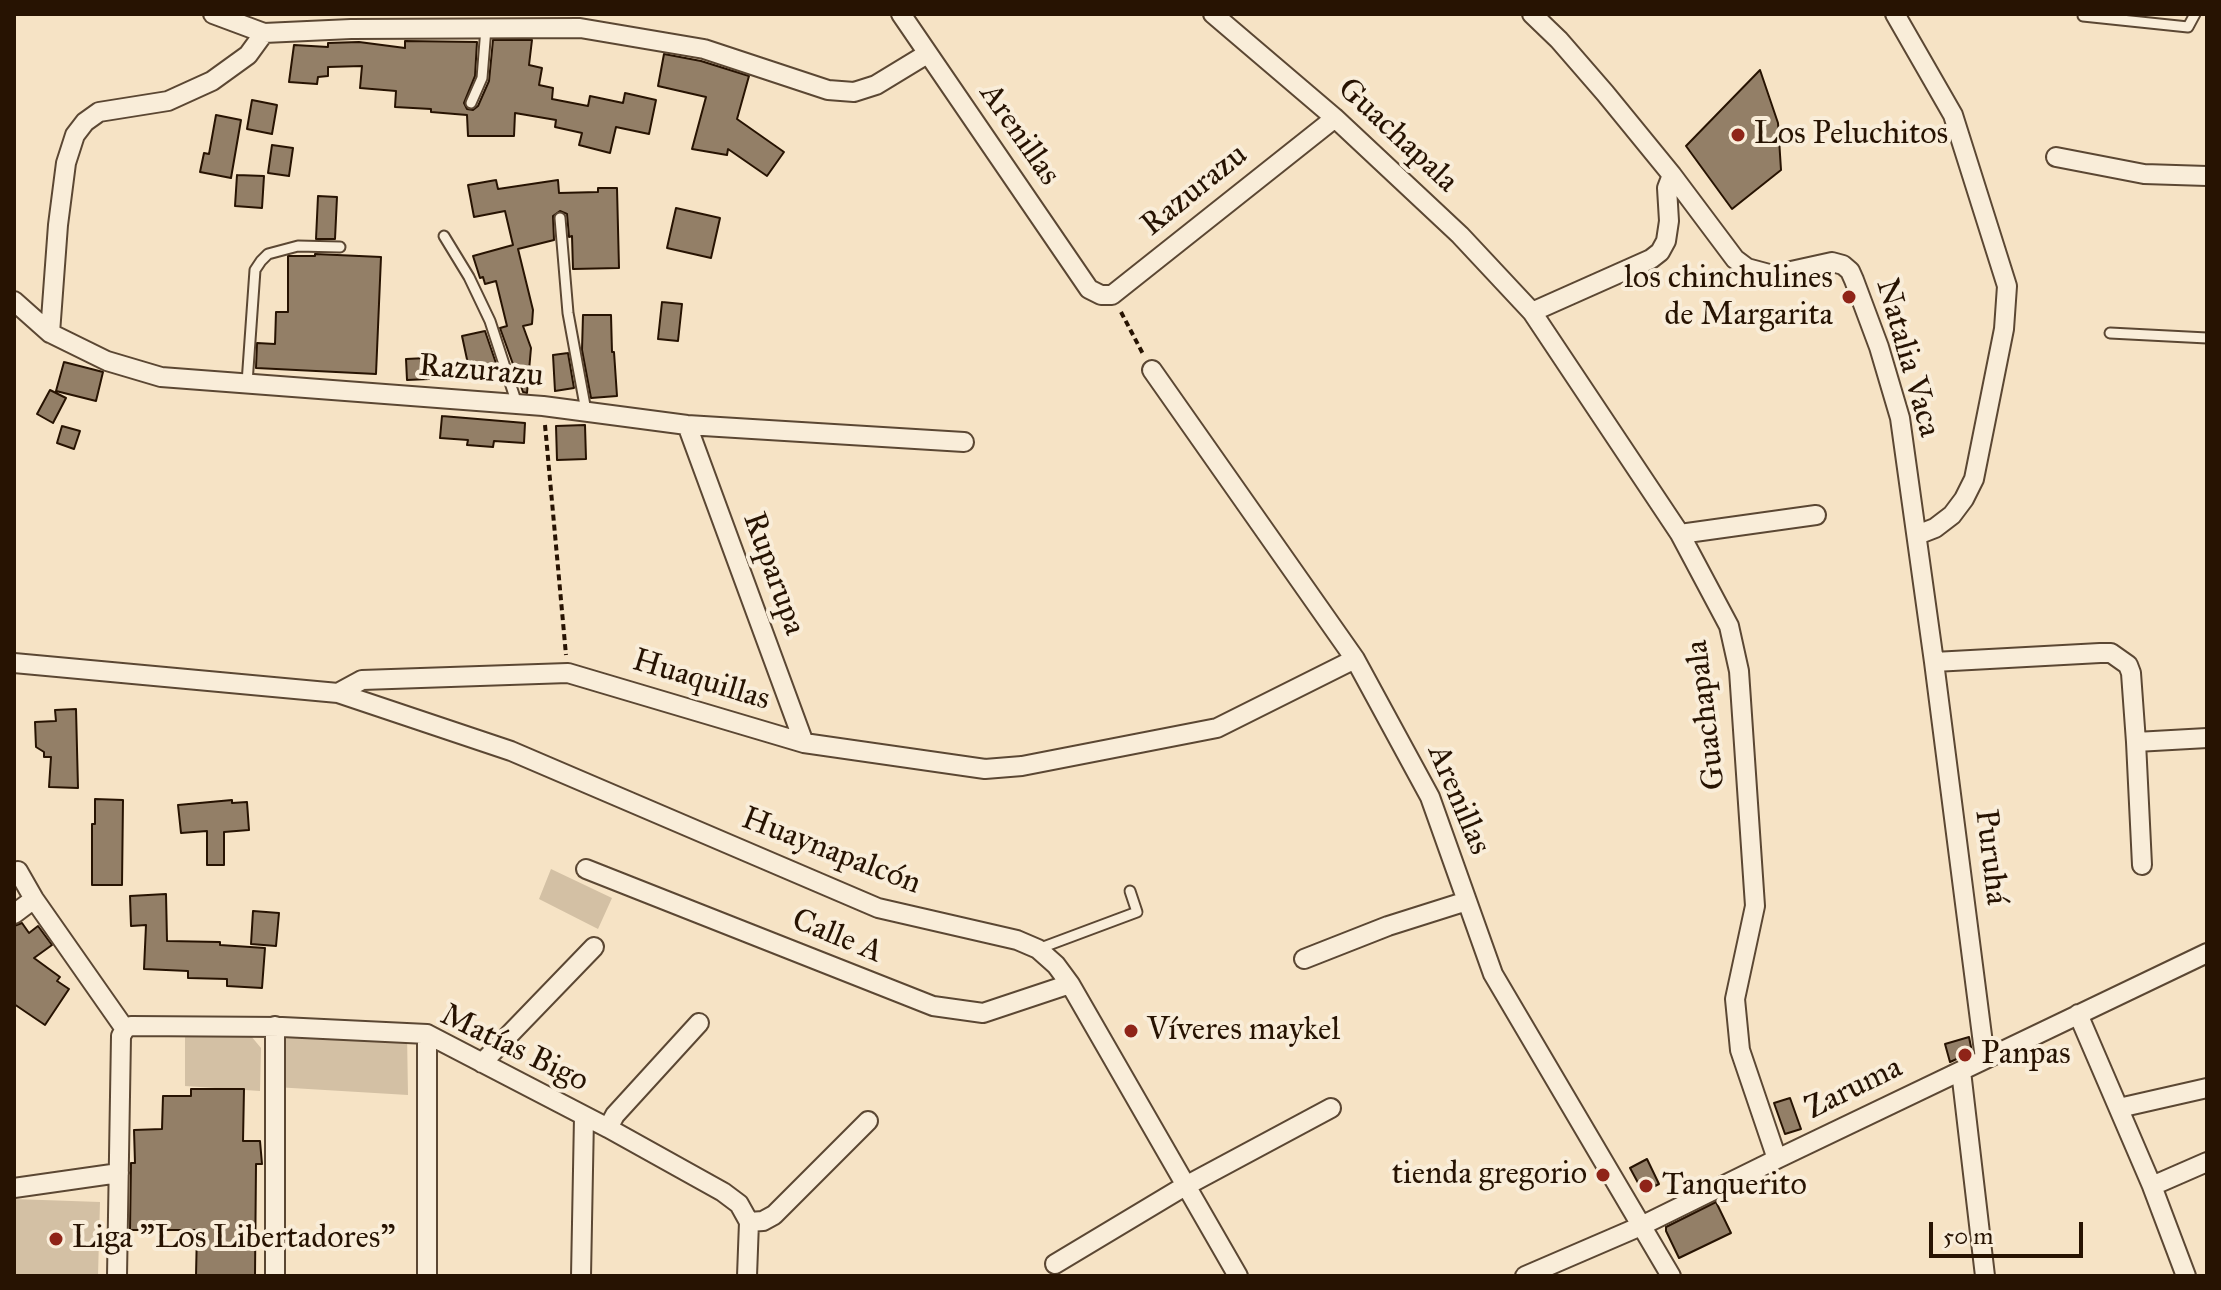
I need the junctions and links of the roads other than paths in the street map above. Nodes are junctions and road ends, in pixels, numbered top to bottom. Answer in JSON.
{"nodes":[{"id":1,"x":213,"y":14,"type":"edge"},
{"id":2,"x":901,"y":14,"type":"edge"},
{"id":3,"x":1213,"y":14,"type":"edge"},
{"id":4,"x":1532,"y":14,"type":"edge"},
{"id":5,"x":1895,"y":14,"type":"edge"},
{"id":6,"x":2195,"y":14,"type":"edge"},
{"id":7,"x":2083,"y":16,"type":"dead end"},
{"id":8,"x":486,"y":28,"type":"junction"},
{"id":9,"x":264,"y":33,"type":"junction"},
{"id":10,"x":927,"y":54,"type":"junction"},
{"id":11,"x":471,"y":103,"type":"dead end"},
{"id":12,"x":1335,"y":118,"type":"junction"},
{"id":13,"x":2056,"y":157,"type":"dead end"},
{"id":14,"x":1672,"y":175,"type":"junction"},
{"id":15,"x":2207,"y":176,"type":"edge"},
{"id":16,"x":560,"y":218,"type":"dead end"},
{"id":17,"x":444,"y":236,"type":"dead end"},
{"id":18,"x":340,"y":247,"type":"dead end"},
{"id":19,"x":1112,"y":295,"type":"joint"},
{"id":20,"x":14,"y":301,"type":"edge"},
{"id":21,"x":1532,"y":312,"type":"junction"},
{"id":22,"x":50,"y":333,"type":"junction"},
{"id":23,"x":2110,"y":333,"type":"dead end"},
{"id":24,"x":2207,"y":338,"type":"edge"},
{"id":25,"x":1152,"y":370,"type":"road end"},
{"id":26,"x":247,"y":383,"type":"junction"},
{"id":27,"x":517,"y":404,"type":"junction"},
{"id":28,"x":586,"y":411,"type":"junction"},
{"id":29,"x":687,"y":425,"type":"junction"},
{"id":30,"x":964,"y":442,"type":"dead end"},
{"id":31,"x":1816,"y":515,"type":"dead end"},
{"id":32,"x":1680,"y":534,"type":"junction"},
{"id":33,"x":1917,"y":535,"type":"junction"},
{"id":34,"x":1355,"y":659,"type":"junction"},
{"id":35,"x":1934,"y":662,"type":"junction"},
{"id":36,"x":14,"y":663,"type":"edge"},
{"id":37,"x":338,"y":693,"type":"junction"},
{"id":38,"x":2207,"y":738,"type":"edge"},
{"id":39,"x":2136,"y":742,"type":"junction"},
{"id":40,"x":804,"y":743,"type":"junction"},
{"id":41,"x":2142,"y":865,"type":"dead end"},
{"id":42,"x":586,"y":869,"type":"dead end"},
{"id":43,"x":18,"y":871,"type":"dead end"},
{"id":44,"x":1130,"y":891,"type":"dead end"},
{"id":45,"x":34,"y":899,"type":"junction"},
{"id":46,"x":1467,"y":901,"type":"junction"},
{"id":47,"x":14,"y":914,"type":"edge"},
{"id":48,"x":594,"y":947,"type":"dead end"},
{"id":49,"x":1038,"y":949,"type":"junction"},
{"id":50,"x":2207,"y":953,"type":"edge"},
{"id":51,"x":1304,"y":959,"type":"dead end"},
{"id":52,"x":1070,"y":984,"type":"junction"},
{"id":53,"x":2078,"y":1014,"type":"junction"},
{"id":54,"x":699,"y":1023,"type":"dead end"},
{"id":55,"x":275,"y":1026,"type":"junction"},
{"id":56,"x":123,"y":1032,"type":"junction"},
{"id":57,"x":427,"y":1034,"type":"junction"},
{"id":58,"x":1985,"y":1059,"type":"junction"},
{"id":59,"x":482,"y":1063,"type":"junction"},
{"id":60,"x":1961,"y":1071,"type":"junction"},
{"id":61,"x":2207,"y":1088,"type":"edge"},
{"id":62,"x":1331,"y":1108,"type":"dead end"},
{"id":63,"x":2119,"y":1108,"type":"junction"},
{"id":64,"x":584,"y":1117,"type":"junction"},
{"id":65,"x":868,"y":1121,"type":"dead end"},
{"id":66,"x":608,"y":1128,"type":"junction"},
{"id":67,"x":1777,"y":1159,"type":"junction"},
{"id":68,"x":2207,"y":1162,"type":"edge"},
{"id":69,"x":119,"y":1173,"type":"junction"},
{"id":70,"x":2152,"y":1186,"type":"junction"},
{"id":71,"x":1186,"y":1187,"type":"junction"},
{"id":72,"x":14,"y":1188,"type":"edge"},
{"id":73,"x":749,"y":1222,"type":"junction"},
{"id":74,"x":1641,"y":1226,"type":"junction"},
{"id":75,"x":1055,"y":1264,"type":"dead end"},
{"id":76,"x":117,"y":1276,"type":"edge"},
{"id":77,"x":275,"y":1276,"type":"edge"},
{"id":78,"x":427,"y":1276,"type":"edge"},
{"id":79,"x":581,"y":1276,"type":"edge"},
{"id":80,"x":747,"y":1276,"type":"edge"},
{"id":81,"x":1238,"y":1276,"type":"edge"},
{"id":82,"x":1525,"y":1276,"type":"edge"},
{"id":83,"x":1671,"y":1276,"type":"edge"},
{"id":84,"x":1985,"y":1276,"type":"edge"},
{"id":85,"x":2186,"y":1276,"type":"edge"}],
"edges":[{"from":1,"to":9,"type":"street"},
{"from":2,"to":10,"type":"street","name":"Arenillas"},
{"from":3,"to":12,"type":"street","name":"Guachapala"},
{"from":4,"to":14,"type":"street","name":"Natalia Vaca"},
{"from":5,"to":33,"type":"street"},
{"from":6,"to":7,"type":"lane"},
{"from":8,"to":9,"type":"street"},
{"from":8,"to":10,"type":"street"},
{"from":8,"to":11,"type":"lane"},
{"from":9,"to":22,"type":"street"},
{"from":10,"to":19,"type":"street","name":"Arenillas"},
{"from":12,"to":19,"type":"street","name":"Razurazu"},
{"from":12,"to":21,"type":"street","name":"Guachapala"},
{"from":13,"to":15,"type":"street"},
{"from":14,"to":21,"type":"street"},
{"from":14,"to":33,"type":"street","name":"Natalia Vaca"},
{"from":16,"to":28,"type":"lane"},
{"from":17,"to":27,"type":"lane"},
{"from":18,"to":26,"type":"lane"},
{"from":20,"to":22,"type":"street","name":"Razurazu"},
{"from":21,"to":32,"type":"street","name":"Guachapala"},
{"from":22,"to":26,"type":"street","name":"Razurazu"},
{"from":23,"to":24,"type":"lane"},
{"from":25,"to":34,"type":"street","name":"Arenillas"},
{"from":26,"to":27,"type":"street","name":"Razurazu"},
{"from":27,"to":28,"type":"street","name":"Razurazu"},
{"from":28,"to":29,"type":"street","name":"Razurazu"},
{"from":29,"to":30,"type":"street","name":"Razurazu"},
{"from":29,"to":40,"type":"street","name":"Ruparupa"},
{"from":31,"to":32,"type":"street"},
{"from":32,"to":67,"type":"street","name":"Guachapala"},
{"from":33,"to":35,"type":"street","name":"Natalia Vaca"},
{"from":34,"to":40,"type":"street","name":"Huaquillas"},
{"from":34,"to":46,"type":"street","name":"Arenillas"},
{"from":35,"to":39,"type":"street"},
{"from":35,"to":58,"type":"street","name":"Puruhá"},
{"from":36,"to":37,"type":"street","name":"Huaquillas"},
{"from":37,"to":40,"type":"street","name":"Huaquillas"},
{"from":37,"to":49,"type":"street","name":"Huaynapalcón"},
{"from":38,"to":39,"type":"street"},
{"from":39,"to":41,"type":"street"},
{"from":42,"to":52,"type":"street","name":"Calle A"},
{"from":43,"to":45,"type":"street"},
{"from":44,"to":49,"type":"lane"},
{"from":45,"to":47,"type":"street"},
{"from":45,"to":56,"type":"street"},
{"from":46,"to":51,"type":"street"},
{"from":46,"to":74,"type":"street","name":"Arenillas"},
{"from":48,"to":59,"type":"street"},
{"from":49,"to":52,"type":"street","name":"Huaynapalcón"},
{"from":50,"to":53,"type":"street","name":"Zaruma"},
{"from":52,"to":71,"type":"street","name":"Huaynapalcón"},
{"from":53,"to":58,"type":"street","name":"Zaruma"},
{"from":53,"to":63,"type":"street"},
{"from":54,"to":66,"type":"street"},
{"from":55,"to":56,"type":"street","name":"Matías Bigo"},
{"from":55,"to":57,"type":"street","name":"Matías Bigo"},
{"from":55,"to":77,"type":"street"},
{"from":56,"to":69,"type":"street"},
{"from":57,"to":59,"type":"street","name":"Matías Bigo"},
{"from":57,"to":78,"type":"street"},
{"from":58,"to":60,"type":"street","name":"Zaruma"},
{"from":59,"to":64,"type":"street","name":"Matías Bigo"},
{"from":60,"to":67,"type":"street","name":"Zaruma"},
{"from":60,"to":84,"type":"street"},
{"from":61,"to":63,"type":"street"},
{"from":62,"to":71,"type":"street"},
{"from":63,"to":70,"type":"street"},
{"from":64,"to":66,"type":"street","name":"Matías Bigo"},
{"from":64,"to":79,"type":"street"},
{"from":65,"to":73,"type":"street"},
{"from":66,"to":73,"type":"street","name":"Matías Bigo"},
{"from":67,"to":74,"type":"street","name":"Zaruma"},
{"from":68,"to":70,"type":"street"},
{"from":69,"to":72,"type":"street"},
{"from":69,"to":76,"type":"street"},
{"from":70,"to":85,"type":"street"},
{"from":71,"to":75,"type":"street"},
{"from":71,"to":81,"type":"street","name":"Huaynapalcón"},
{"from":73,"to":80,"type":"street"},
{"from":74,"to":82,"type":"street","name":"Zaruma"},
{"from":74,"to":83,"type":"street","name":"Arenillas"}]}
